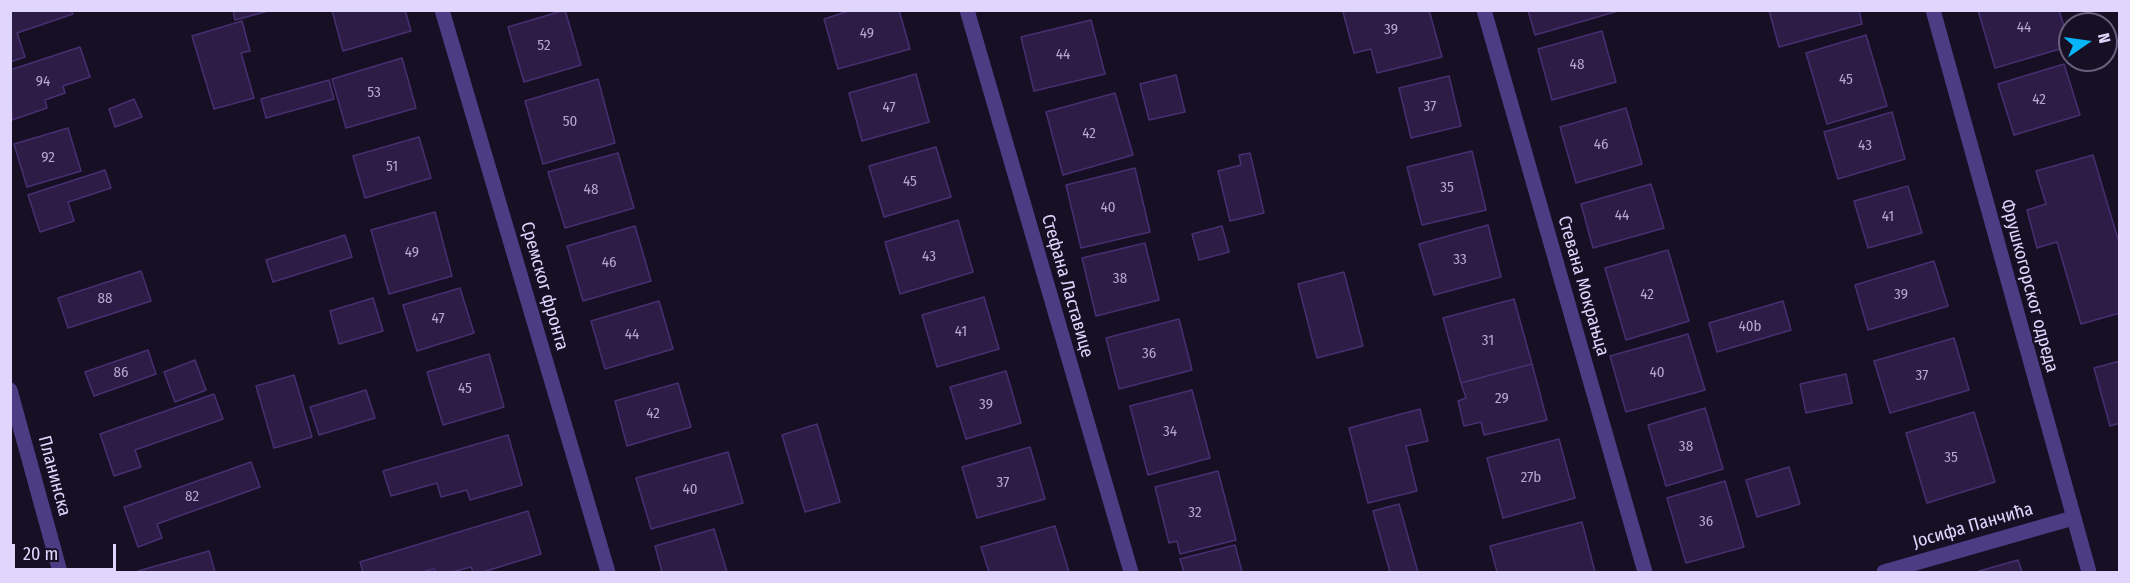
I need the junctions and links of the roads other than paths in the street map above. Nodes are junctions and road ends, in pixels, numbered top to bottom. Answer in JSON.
{"nodes":[{"id":1,"x":442,"y":10,"type":"edge"},
{"id":2,"x":967,"y":10,"type":"edge"},
{"id":3,"x":1484,"y":10,"type":"edge"},
{"id":4,"x":1933,"y":10,"type":"edge"},
{"id":5,"x":10,"y":390,"type":"edge"},
{"id":6,"x":2073,"y":518,"type":"junction"},
{"id":7,"x":60,"y":573,"type":"edge"},
{"id":8,"x":608,"y":573,"type":"edge"},
{"id":9,"x":1131,"y":573,"type":"edge"},
{"id":10,"x":1645,"y":573,"type":"edge"},
{"id":11,"x":1884,"y":573,"type":"edge"},
{"id":12,"x":2089,"y":573,"type":"edge"}],
"edges":[{"from":1,"to":8,"type":"street","name":"Сремског фронта"},
{"from":2,"to":9,"type":"street","name":"Стефана Ластавице"},
{"from":3,"to":10,"type":"street","name":"Стевана Мокрањца"},
{"from":4,"to":6,"type":"street","name":"Фрушкогорског одреда"},
{"from":5,"to":7,"type":"street","name":"Планинска"},
{"from":6,"to":11,"type":"street","name":"Јосифа Панчића"},
{"from":6,"to":12,"type":"street","name":"Фрушкогорског одреда"}]}
